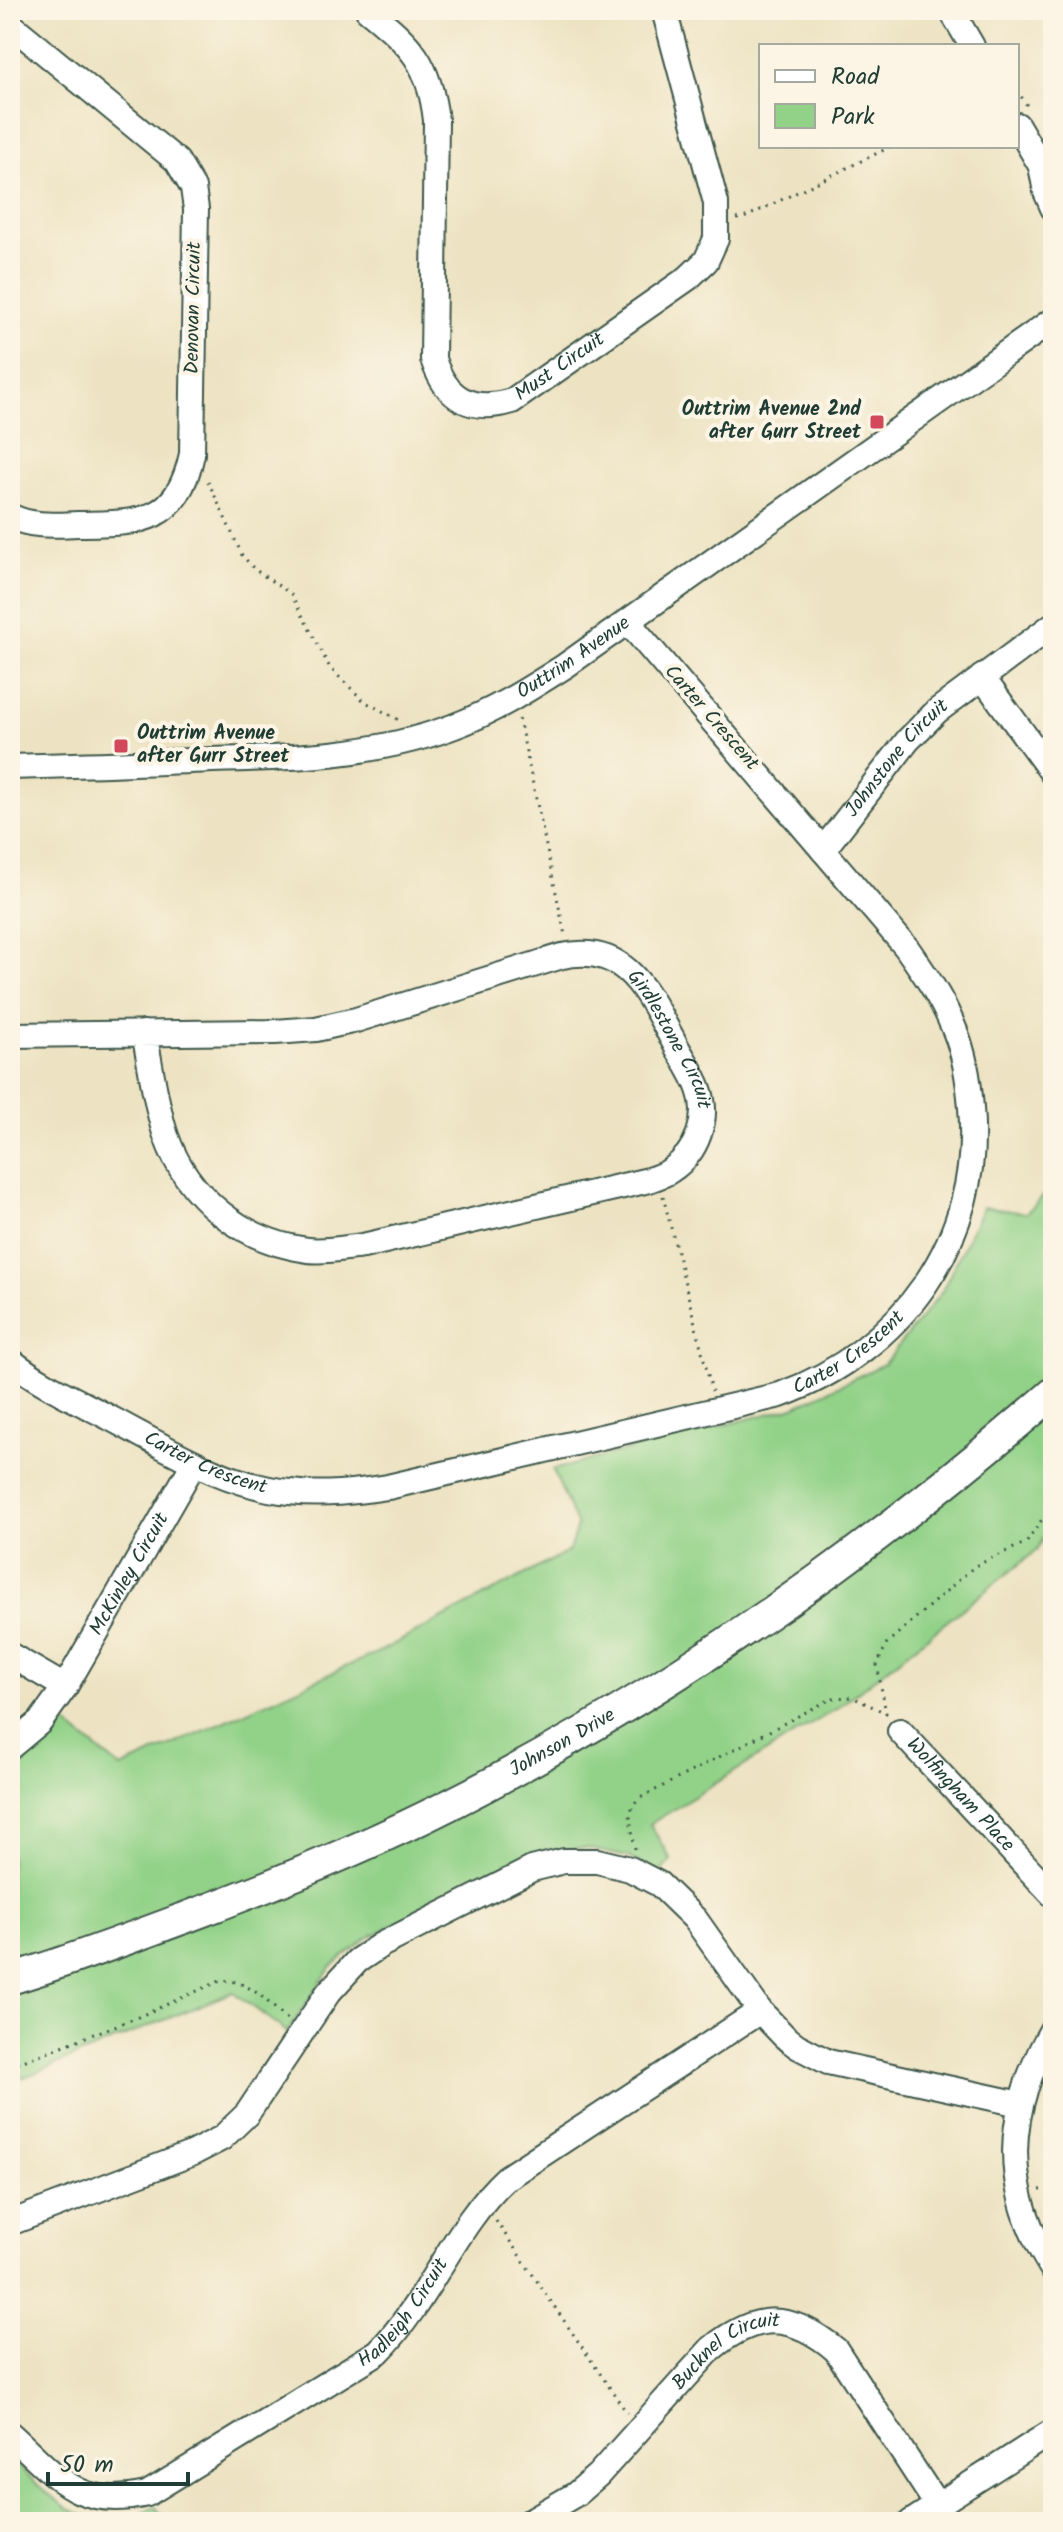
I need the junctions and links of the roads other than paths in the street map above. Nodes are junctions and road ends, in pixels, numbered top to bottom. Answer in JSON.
{"nodes":[{"id":1,"x":368,"y":10,"type":"edge"},
{"id":2,"x":664,"y":10,"type":"edge"},
{"id":3,"x":951,"y":10,"type":"edge"},
{"id":4,"x":10,"y":24,"type":"edge"},
{"id":5,"x":971,"y":44,"type":"edge"},
{"id":6,"x":1019,"y":128,"type":"edge"},
{"id":7,"x":1047,"y":171,"type":"edge"},
{"id":8,"x":1053,"y":208,"type":"edge"},
{"id":9,"x":1053,"y":320,"type":"edge"},
{"id":10,"x":10,"y":516,"type":"edge"},
{"id":11,"x":628,"y":622,"type":"junction"},
{"id":12,"x":1053,"y":625,"type":"edge"},
{"id":13,"x":982,"y":677,"type":"junction"},
{"id":14,"x":10,"y":767,"type":"edge"},
{"id":15,"x":1053,"y":774,"type":"edge"},
{"id":16,"x":823,"y":850,"type":"junction"},
{"id":17,"x":144,"y":1033,"type":"junction"},
{"id":18,"x":10,"y":1035,"type":"edge"},
{"id":19,"x":10,"y":1360,"type":"edge"},
{"id":20,"x":1053,"y":1393,"type":"edge"},
{"id":21,"x":194,"y":1463,"type":"junction"},
{"id":22,"x":10,"y":1655,"type":"edge"},
{"id":23,"x":65,"y":1687,"type":"junction"},
{"id":24,"x":900,"y":1731,"type":"dead end"},
{"id":25,"x":10,"y":1747,"type":"edge"},
{"id":26,"x":1053,"y":1895,"type":"edge"},
{"id":27,"x":10,"y":1979,"type":"edge"},
{"id":28,"x":760,"y":2011,"type":"junction"},
{"id":29,"x":1053,"y":2028,"type":"edge"},
{"id":30,"x":1020,"y":2104,"type":"junction"},
{"id":31,"x":10,"y":2223,"type":"edge"},
{"id":32,"x":1053,"y":2270,"type":"edge"},
{"id":33,"x":1053,"y":2431,"type":"edge"},
{"id":34,"x":10,"y":2434,"type":"edge"},
{"id":35,"x":937,"y":2505,"type":"junction"},
{"id":36,"x":528,"y":2522,"type":"edge"},
{"id":37,"x":911,"y":2522,"type":"edge"}],
"edges":[{"from":1,"to":2,"type":"street","name":"Must Circuit"},
{"from":3,"to":5,"type":"street"},
{"from":4,"to":10,"type":"street","name":"Denovan Circuit"},
{"from":6,"to":7,"type":"street"},
{"from":7,"to":8,"type":"street"},
{"from":9,"to":11,"type":"street","name":"Outtrim Avenue"},
{"from":11,"to":14,"type":"street","name":"Outtrim Avenue"},
{"from":11,"to":16,"type":"street","name":"Carter Crescent"},
{"from":12,"to":13,"type":"street","name":"Johnstone Circuit"},
{"from":13,"to":15,"type":"street"},
{"from":13,"to":16,"type":"street","name":"Johnstone Circuit"},
{"from":16,"to":21,"type":"street","name":"Carter Crescent"},
{"from":17,"to":17,"type":"street","name":"Girdlestone Circuit"},
{"from":17,"to":18,"type":"street","name":"Girdlestone Circuit"},
{"from":19,"to":21,"type":"street","name":"Carter Crescent"},
{"from":20,"to":27,"type":"main road","name":"Johnson Drive"},
{"from":21,"to":23,"type":"street","name":"McKinley Circuit"},
{"from":22,"to":23,"type":"street"},
{"from":23,"to":25,"type":"street","name":"McKinley Circuit"},
{"from":24,"to":26,"type":"street","name":"Wolfingham Place"},
{"from":28,"to":30,"type":"street"},
{"from":28,"to":31,"type":"street"},
{"from":28,"to":34,"type":"street","name":"Hadleigh Circuit"},
{"from":29,"to":30,"type":"street"},
{"from":30,"to":32,"type":"street"},
{"from":33,"to":35,"type":"street"},
{"from":35,"to":36,"type":"street","name":"Bucknel Circuit"},
{"from":35,"to":37,"type":"street"}]}
